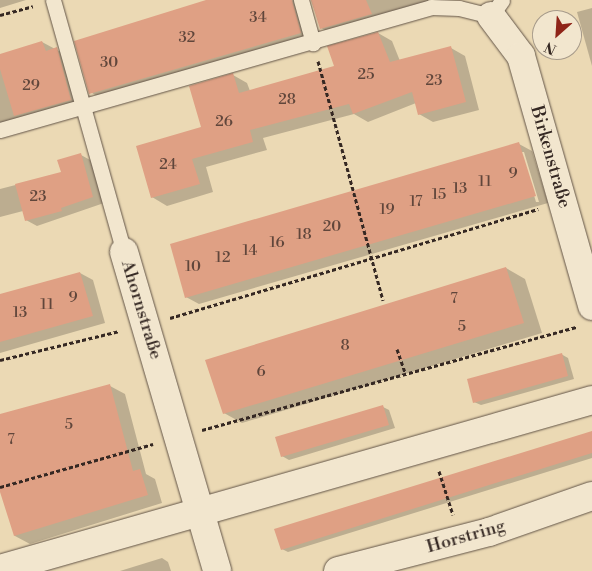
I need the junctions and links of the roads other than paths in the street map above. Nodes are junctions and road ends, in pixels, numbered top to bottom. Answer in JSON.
{"nodes":[{"id":1,"x":53,"y":0,"type":"edge"},
{"id":2,"x":301,"y":0,"type":"edge"},
{"id":3,"x":496,"y":5,"type":"edge"},
{"id":4,"x":313,"y":43,"type":"junction"},
{"id":5,"x":82,"y":107,"type":"junction"},
{"id":6,"x":0,"y":130,"type":"edge"},
{"id":7,"x":124,"y":252,"type":"joint"},
{"id":8,"x":590,"y":310,"type":"edge"},
{"id":9,"x":592,"y":400,"type":"edge"},
{"id":10,"x":592,"y":496,"type":"edge"},
{"id":11,"x":200,"y":513,"type":"junction"},
{"id":12,"x":0,"y":569,"type":"edge"},
{"id":13,"x":217,"y":571,"type":"edge"},
{"id":14,"x":338,"y":571,"type":"edge"}],
"edges":[{"from":1,"to":5,"type":"lane","name":"Ahornstraße"},
{"from":2,"to":4,"type":"lane"},
{"from":3,"to":4,"type":"lane","name":"Birkenstraße"},
{"from":3,"to":8,"type":"street","name":"Birkenstraße"},
{"from":4,"to":5,"type":"lane"},
{"from":5,"to":6,"type":"lane"},
{"from":5,"to":7,"type":"lane","name":"Ahornstraße"},
{"from":7,"to":11,"type":"street","name":"Ahornstraße"},
{"from":9,"to":11,"type":"street"},
{"from":10,"to":14,"type":"street","name":"Horstring"},
{"from":11,"to":12,"type":"street"},
{"from":11,"to":13,"type":"street","name":"Ahornstraße"}]}
